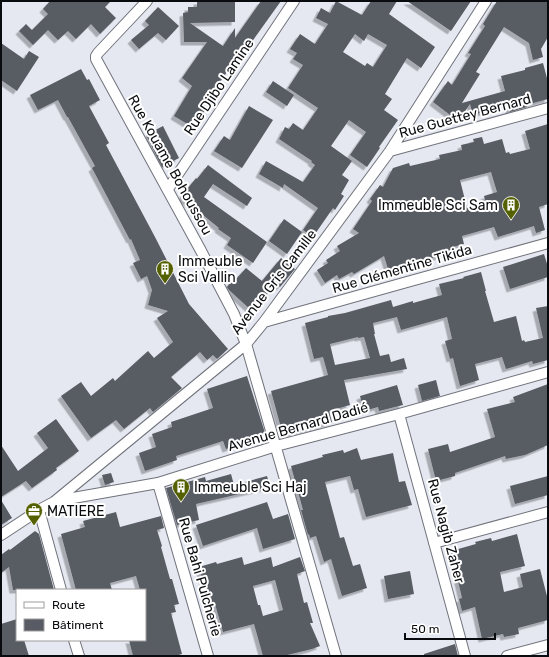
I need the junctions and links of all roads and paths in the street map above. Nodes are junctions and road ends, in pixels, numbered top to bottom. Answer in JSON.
{"nodes":[{"id":1,"x":147,"y":1,"type":"edge"},
{"id":2,"x":294,"y":1,"type":"edge"},
{"id":3,"x":486,"y":1,"type":"edge"},
{"id":4,"x":548,"y":108,"type":"edge"},
{"id":5,"x":390,"y":151,"type":"junction"},
{"id":6,"x":168,"y":189,"type":"junction"},
{"id":7,"x":548,"y":243,"type":"edge"},
{"id":8,"x":264,"y":322,"type":"junction"},
{"id":9,"x":246,"y":344,"type":"junction"},
{"id":10,"x":548,"y":372,"type":"edge"},
{"id":11,"x":399,"y":414,"type":"junction"},
{"id":12,"x":276,"y":446,"type":"junction"},
{"id":13,"x":158,"y":483,"type":"junction"},
{"id":14,"x":54,"y":502,"type":"junction"},
{"id":15,"x":39,"y":510,"type":"junction"},
{"id":16,"x":548,"y":512,"type":"edge"},
{"id":17,"x":1,"y":535,"type":"edge"},
{"id":18,"x":434,"y":544,"type":"junction"},
{"id":19,"x":60,"y":589,"type":"edge"},
{"id":20,"x":74,"y":641,"type":"edge"},
{"id":21,"x":548,"y":645,"type":"edge"},
{"id":22,"x":79,"y":656,"type":"edge"},
{"id":23,"x":208,"y":656,"type":"edge"},
{"id":24,"x":336,"y":656,"type":"edge"},
{"id":25,"x":465,"y":656,"type":"edge"},
{"id":26,"x":507,"y":656,"type":"edge"}],
"edges":[{"from":1,"to":6,"type":"street","name":"Rue Kouame Bohoussou"},
{"from":2,"to":6,"type":"street","name":"Rue Djibo Lamine"},
{"from":3,"to":5,"type":"street","name":"Avenue Gris Camille"},
{"from":4,"to":5,"type":"street","name":"Rue Guettey Bernard"},
{"from":5,"to":8,"type":"street","name":"Avenue Gris Camille"},
{"from":6,"to":9,"type":"street","name":"Rue Kouame Bohoussou"},
{"from":7,"to":8,"type":"street","name":"Rue Clémentine Tikida"},
{"from":8,"to":9,"type":"street","name":"Avenue Gris Camille"},
{"from":9,"to":12,"type":"street","name":"Rue Kouame Bohoussou"},
{"from":9,"to":14,"type":"street","name":"Avenue Gris Camille"},
{"from":10,"to":11,"type":"street","name":"Avenue Bernard Dadié"},
{"from":11,"to":12,"type":"street","name":"Avenue Bernard Dadié"},
{"from":11,"to":18,"type":"street","name":"Rue Nagib Zaher"},
{"from":12,"to":13,"type":"street","name":"Avenue Bernard Dadié"},
{"from":12,"to":24,"type":"street","name":"Rue Kouame Bohoussou"},
{"from":13,"to":14,"type":"street","name":"Avenue Bernard Dadié"},
{"from":13,"to":23,"type":"street","name":"Rue Bahi Pulcherie"},
{"from":14,"to":15,"type":"street","name":"Avenue Gris Camille"},
{"from":15,"to":17,"type":"street","name":"Avenue Gris Camille"},
{"from":15,"to":19,"type":"street"},
{"from":16,"to":18,"type":"street"},
{"from":18,"to":25,"type":"street","name":"Rue Nagib Zaher"},
{"from":20,"to":22,"type":"street"},
{"from":21,"to":26,"type":"street"}]}
